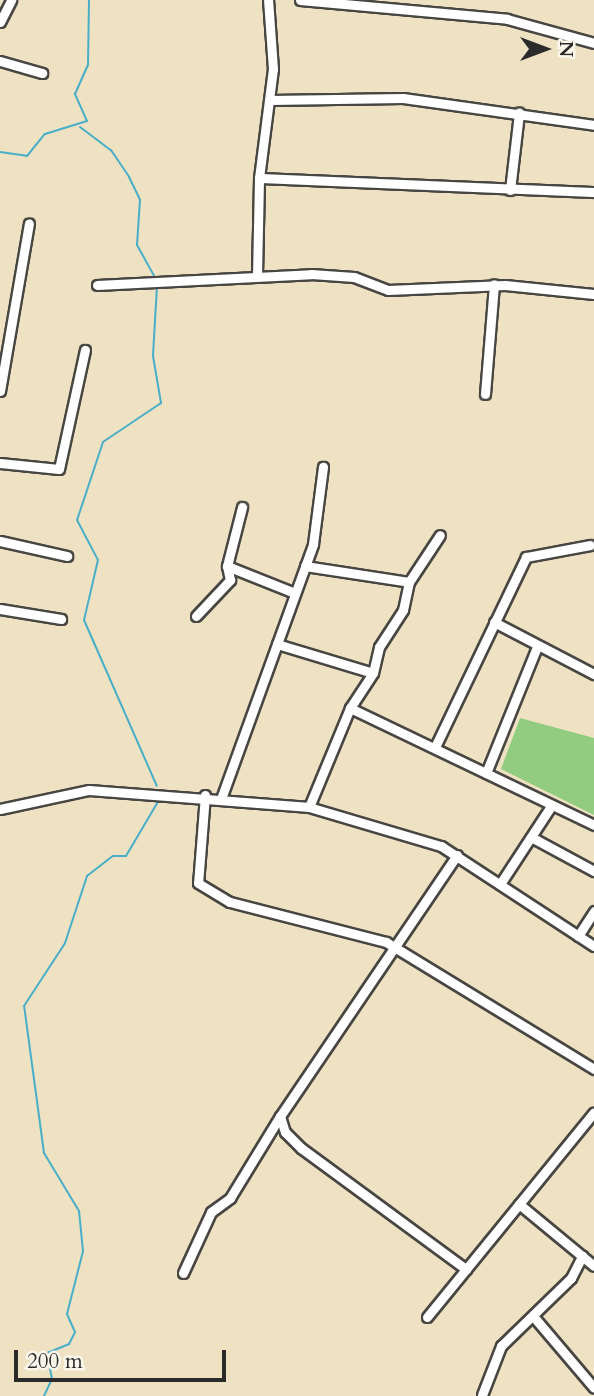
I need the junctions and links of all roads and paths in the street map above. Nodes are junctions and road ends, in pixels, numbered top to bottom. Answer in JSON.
{"nodes":[{"id":1,"x":11,"y":0,"type":"edge"},
{"id":2,"x":268,"y":0,"type":"edge"},
{"id":3,"x":300,"y":0,"type":"edge"},
{"id":4,"x":308,"y":0,"type":"edge"},
{"id":5,"x":398,"y":5,"type":"edge"},
{"id":6,"x":0,"y":22,"type":"edge"},
{"id":7,"x":594,"y":43,"type":"edge"},
{"id":8,"x":0,"y":61,"type":"edge"},
{"id":9,"x":43,"y":73,"type":"dead end"},
{"id":10,"x":270,"y":100,"type":"junction"},
{"id":11,"x":519,"y":113,"type":"junction"},
{"id":12,"x":594,"y":125,"type":"edge"},
{"id":13,"x":259,"y":178,"type":"junction"},
{"id":14,"x":510,"y":190,"type":"junction"},
{"id":15,"x":594,"y":192,"type":"edge"},
{"id":16,"x":29,"y":223,"type":"dead end"},
{"id":17,"x":257,"y":275,"type":"junction"},
{"id":18,"x":494,"y":284,"type":"junction"},
{"id":19,"x":97,"y":285,"type":"dead end"},
{"id":20,"x":594,"y":294,"type":"edge"},
{"id":21,"x":85,"y":350,"type":"dead end"},
{"id":22,"x":3,"y":365,"type":"edge"},
{"id":23,"x":0,"y":391,"type":"edge"},
{"id":24,"x":485,"y":394,"type":"dead end"},
{"id":25,"x":0,"y":463,"type":"edge"},
{"id":26,"x":323,"y":467,"type":"dead end"},
{"id":27,"x":242,"y":508,"type":"dead end"},
{"id":28,"x":440,"y":535,"type":"dead end"},
{"id":29,"x":0,"y":541,"type":"edge"},
{"id":30,"x":590,"y":545,"type":"dead end"},
{"id":31,"x":67,"y":556,"type":"dead end"},
{"id":32,"x":226,"y":566,"type":"junction"},
{"id":33,"x":305,"y":566,"type":"junction"},
{"id":34,"x":409,"y":582,"type":"junction"},
{"id":35,"x":295,"y":593,"type":"junction"},
{"id":36,"x":0,"y":609,"type":"edge"},
{"id":37,"x":196,"y":616,"type":"dead end"},
{"id":38,"x":61,"y":619,"type":"dead end"},
{"id":39,"x":494,"y":622,"type":"junction"},
{"id":40,"x":277,"y":644,"type":"junction"},
{"id":41,"x":537,"y":647,"type":"junction"},
{"id":42,"x":373,"y":673,"type":"junction"},
{"id":43,"x":594,"y":674,"type":"edge"},
{"id":44,"x":350,"y":708,"type":"junction"},
{"id":45,"x":435,"y":747,"type":"junction"},
{"id":46,"x":486,"y":773,"type":"junction"},
{"id":47,"x":205,"y":795,"type":"junction"},
{"id":48,"x":222,"y":796,"type":"junction"},
{"id":49,"x":551,"y":806,"type":"junction"},
{"id":50,"x":309,"y":807,"type":"junction"},
{"id":51,"x":0,"y":809,"type":"edge"},
{"id":52,"x":594,"y":825,"type":"edge"},
{"id":53,"x":531,"y":836,"type":"junction"},
{"id":54,"x":457,"y":855,"type":"junction"},
{"id":55,"x":594,"y":871,"type":"edge"},
{"id":56,"x":500,"y":884,"type":"junction"},
{"id":57,"x":594,"y":911,"type":"edge"},
{"id":58,"x":578,"y":936,"type":"junction"},
{"id":59,"x":393,"y":946,"type":"junction"},
{"id":60,"x":594,"y":946,"type":"edge"},
{"id":61,"x":594,"y":1069,"type":"edge"},
{"id":62,"x":594,"y":1112,"type":"edge"},
{"id":63,"x":280,"y":1116,"type":"junction"},
{"id":64,"x":285,"y":1132,"type":"junction"},
{"id":65,"x":272,"y":1133,"type":"junction"},
{"id":66,"x":519,"y":1204,"type":"junction"},
{"id":67,"x":582,"y":1256,"type":"junction"},
{"id":68,"x":594,"y":1266,"type":"edge"},
{"id":69,"x":466,"y":1269,"type":"junction"},
{"id":70,"x":183,"y":1273,"type":"dead end"},
{"id":71,"x":427,"y":1317,"type":"dead end"},
{"id":72,"x":533,"y":1317,"type":"junction"},
{"id":73,"x":594,"y":1388,"type":"edge"},
{"id":74,"x":482,"y":1395,"type":"edge"}],
"edges":[{"from":1,"to":6,"type":"street"},
{"from":2,"to":10,"type":"street"},
{"from":3,"to":4,"type":"street"},
{"from":4,"to":5,"type":"street"},
{"from":5,"to":7,"type":"street"},
{"from":8,"to":9,"type":"street"},
{"from":10,"to":11,"type":"street"},
{"from":10,"to":13,"type":"street"},
{"from":11,"to":12,"type":"street"},
{"from":11,"to":14,"type":"street"},
{"from":13,"to":14,"type":"street"},
{"from":13,"to":17,"type":"street"},
{"from":14,"to":15,"type":"street"},
{"from":16,"to":22,"type":"street"},
{"from":17,"to":18,"type":"street"},
{"from":17,"to":19,"type":"street"},
{"from":18,"to":20,"type":"street"},
{"from":18,"to":24,"type":"street"},
{"from":21,"to":25,"type":"street"},
{"from":22,"to":23,"type":"street"},
{"from":26,"to":33,"type":"street"},
{"from":27,"to":32,"type":"street"},
{"from":28,"to":34,"type":"street"},
{"from":29,"to":31,"type":"street"},
{"from":30,"to":39,"type":"street"},
{"from":32,"to":35,"type":"street"},
{"from":32,"to":37,"type":"street"},
{"from":33,"to":34,"type":"street"},
{"from":33,"to":35,"type":"street"},
{"from":34,"to":42,"type":"street"},
{"from":35,"to":40,"type":"street"},
{"from":36,"to":38,"type":"street"},
{"from":39,"to":41,"type":"street"},
{"from":39,"to":45,"type":"street"},
{"from":40,"to":42,"type":"street"},
{"from":40,"to":48,"type":"street"},
{"from":41,"to":43,"type":"street"},
{"from":41,"to":46,"type":"street"},
{"from":42,"to":44,"type":"street"},
{"from":44,"to":45,"type":"street"},
{"from":44,"to":50,"type":"street"},
{"from":45,"to":46,"type":"street"},
{"from":46,"to":49,"type":"street"},
{"from":47,"to":48,"type":"street"},
{"from":47,"to":51,"type":"street"},
{"from":47,"to":59,"type":"street"},
{"from":48,"to":50,"type":"street"},
{"from":49,"to":52,"type":"street"},
{"from":49,"to":53,"type":"street"},
{"from":50,"to":54,"type":"street"},
{"from":53,"to":55,"type":"street"},
{"from":53,"to":56,"type":"street"},
{"from":54,"to":56,"type":"street"},
{"from":54,"to":59,"type":"street"},
{"from":56,"to":58,"type":"street"},
{"from":57,"to":58,"type":"street"},
{"from":58,"to":60,"type":"street"},
{"from":59,"to":61,"type":"street"},
{"from":59,"to":63,"type":"street"},
{"from":62,"to":66,"type":"street"},
{"from":63,"to":64,"type":"street"},
{"from":63,"to":65,"type":"street"},
{"from":64,"to":65,"type":"street"},
{"from":64,"to":69,"type":"street"},
{"from":65,"to":70,"type":"street"},
{"from":66,"to":67,"type":"street"},
{"from":66,"to":69,"type":"street"},
{"from":67,"to":68,"type":"street"},
{"from":67,"to":72,"type":"street"},
{"from":69,"to":71,"type":"street"},
{"from":72,"to":73,"type":"street"},
{"from":72,"to":74,"type":"street"}]}
